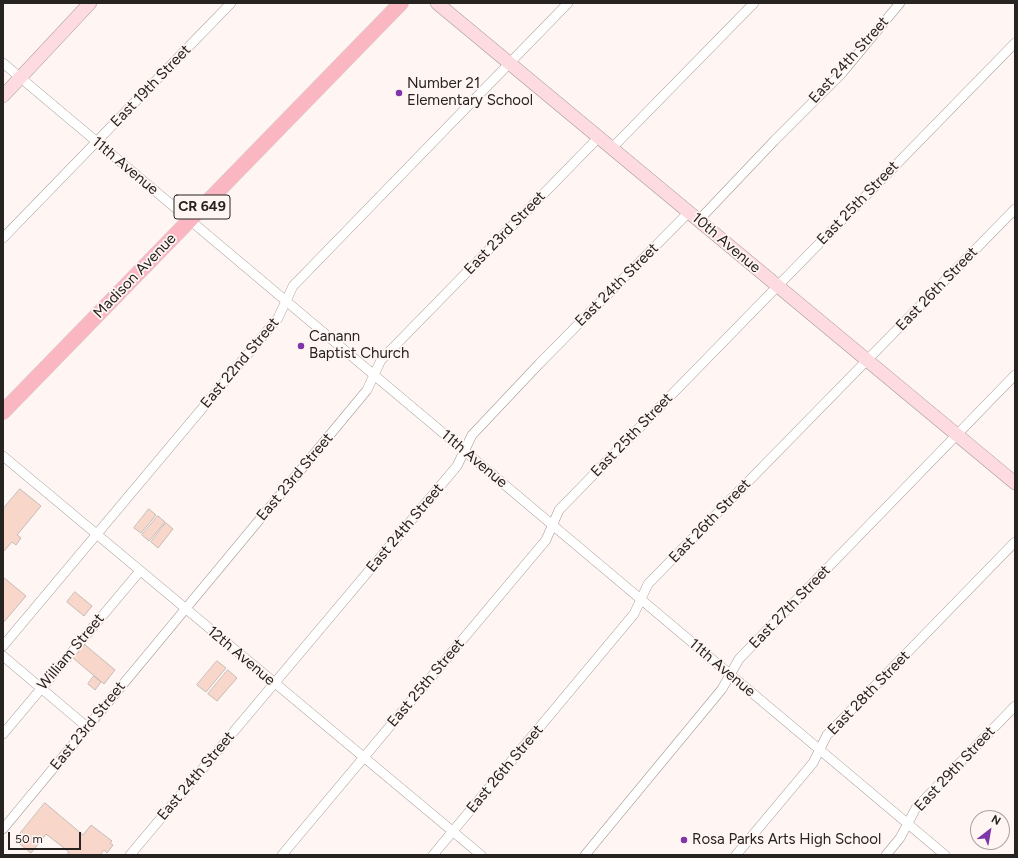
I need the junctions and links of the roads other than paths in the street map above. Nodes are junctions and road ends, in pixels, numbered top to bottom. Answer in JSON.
{"nodes":[{"id":1,"x":90,"y":3,"type":"edge"},
{"id":2,"x":231,"y":3,"type":"edge"},
{"id":3,"x":401,"y":3,"type":"edge"},
{"id":4,"x":437,"y":3,"type":"edge"},
{"id":5,"x":568,"y":3,"type":"edge"},
{"id":6,"x":754,"y":3,"type":"edge"},
{"id":7,"x":900,"y":3,"type":"edge"},
{"id":8,"x":1015,"y":43,"type":"edge"},
{"id":9,"x":3,"y":63,"type":"edge"},
{"id":10,"x":509,"y":63,"type":"junction"},
{"id":11,"x":20,"y":78,"type":"junction"},
{"id":12,"x":3,"y":96,"type":"edge"},
{"id":13,"x":599,"y":137,"type":"junction"},
{"id":14,"x":96,"y":142,"type":"junction"},
{"id":15,"x":612,"y":148,"type":"junction"},
{"id":16,"x":1015,"y":209,"type":"edge"},
{"id":17,"x":694,"y":216,"type":"junction"},
{"id":18,"x":189,"y":220,"type":"junction"},
{"id":19,"x":3,"y":238,"type":"edge"},
{"id":20,"x":778,"y":286,"type":"junction"},
{"id":21,"x":286,"y":302,"type":"junction"},
{"id":22,"x":868,"y":360,"type":"junction"},
{"id":23,"x":1015,"y":375,"type":"edge"},
{"id":24,"x":374,"y":376,"type":"junction"},
{"id":25,"x":3,"y":412,"type":"edge"},
{"id":26,"x":957,"y":435,"type":"junction"},
{"id":27,"x":464,"y":451,"type":"junction"},
{"id":28,"x":3,"y":456,"type":"edge"},
{"id":29,"x":1015,"y":483,"type":"edge"},
{"id":30,"x":552,"y":526,"type":"junction"},
{"id":31,"x":97,"y":534,"type":"junction"},
{"id":32,"x":1015,"y":542,"type":"edge"},
{"id":33,"x":140,"y":571,"type":"junction"},
{"id":34,"x":641,"y":600,"type":"junction"},
{"id":35,"x":184,"y":608,"type":"junction"},
{"id":36,"x":3,"y":646,"type":"edge"},
{"id":37,"x":3,"y":656,"type":"edge"},
{"id":38,"x":730,"y":675,"type":"junction"},
{"id":39,"x":274,"y":684,"type":"junction"},
{"id":40,"x":41,"y":688,"type":"junction"},
{"id":41,"x":1015,"y":706,"type":"edge"},
{"id":42,"x":87,"y":726,"type":"junction"},
{"id":43,"x":3,"y":734,"type":"edge"},
{"id":44,"x":820,"y":750,"type":"junction"},
{"id":45,"x":363,"y":758,"type":"junction"},
{"id":46,"x":908,"y":823,"type":"junction"},
{"id":47,"x":3,"y":829,"type":"edge"},
{"id":48,"x":453,"y":832,"type":"junction"},
{"id":49,"x":130,"y":855,"type":"edge"},
{"id":50,"x":282,"y":855,"type":"edge"},
{"id":51,"x":433,"y":855,"type":"edge"},
{"id":52,"x":480,"y":855,"type":"edge"},
{"id":53,"x":585,"y":855,"type":"edge"},
{"id":54,"x":736,"y":855,"type":"edge"},
{"id":55,"x":886,"y":855,"type":"edge"},
{"id":56,"x":946,"y":855,"type":"edge"}],
"edges":[{"from":1,"to":11,"type":"main road"},
{"from":2,"to":14,"type":"street","name":"East 19th Street"},
{"from":3,"to":18,"type":"main road","name":"Madison Avenue","number":"CR 649"},
{"from":4,"to":10,"type":"main road","name":"10th Avenue"},
{"from":5,"to":10,"type":"street","name":"East 22nd Street"},
{"from":6,"to":15,"type":"street"},
{"from":7,"to":17,"type":"street","name":"East 24th Street"},
{"from":8,"to":20,"type":"street","name":"East 25th Street"},
{"from":9,"to":11,"type":"street","name":"11th Avenue"},
{"from":10,"to":13,"type":"main road","name":"10th Avenue"},
{"from":10,"to":21,"type":"street","name":"East 22nd Street"},
{"from":11,"to":12,"type":"main road"},
{"from":11,"to":14,"type":"street","name":"11th Avenue"},
{"from":13,"to":15,"type":"main road","name":"10th Avenue"},
{"from":13,"to":24,"type":"street","name":"East 23rd Street"},
{"from":14,"to":18,"type":"street","name":"11th Avenue"},
{"from":14,"to":19,"type":"street","name":"East 19th Street"},
{"from":15,"to":17,"type":"main road","name":"10th Avenue"},
{"from":16,"to":22,"type":"street","name":"East 26th Street"},
{"from":17,"to":20,"type":"main road","name":"10th Avenue"},
{"from":17,"to":27,"type":"street","name":"East 24th Street"},
{"from":18,"to":21,"type":"street","name":"11th Avenue"},
{"from":18,"to":25,"type":"main road","name":"Madison Avenue","number":"CR 649"},
{"from":20,"to":22,"type":"main road","name":"10th Avenue"},
{"from":20,"to":30,"type":"street","name":"East 25th Street"},
{"from":21,"to":24,"type":"street","name":"11th Avenue"},
{"from":21,"to":31,"type":"street","name":"East 22nd Street"},
{"from":22,"to":26,"type":"main road","name":"10th Avenue"},
{"from":22,"to":34,"type":"street","name":"East 26th Street"},
{"from":23,"to":26,"type":"street","name":"East 27th Street"},
{"from":24,"to":27,"type":"street","name":"11th Avenue"},
{"from":24,"to":35,"type":"street","name":"East 23rd Street"},
{"from":26,"to":29,"type":"main road","name":"10th Avenue"},
{"from":26,"to":38,"type":"street","name":"East 27th Street"},
{"from":27,"to":30,"type":"street","name":"11th Avenue"},
{"from":27,"to":39,"type":"street","name":"East 24th Street"},
{"from":28,"to":31,"type":"street","name":"12th Avenue"},
{"from":30,"to":34,"type":"street","name":"11th Avenue"},
{"from":30,"to":45,"type":"street","name":"East 25th Street"},
{"from":31,"to":33,"type":"street","name":"12th Avenue"},
{"from":31,"to":36,"type":"street","name":"East 22nd Street"},
{"from":32,"to":44,"type":"street","name":"East 28th Street"},
{"from":33,"to":35,"type":"street","name":"12th Avenue"},
{"from":33,"to":40,"type":"street","name":"William Street"},
{"from":34,"to":38,"type":"street","name":"11th Avenue"},
{"from":34,"to":48,"type":"street","name":"East 26th Street"},
{"from":35,"to":39,"type":"street","name":"12th Avenue"},
{"from":35,"to":42,"type":"street","name":"East 23rd Street"},
{"from":37,"to":40,"type":"street"},
{"from":38,"to":44,"type":"street","name":"11th Avenue"},
{"from":38,"to":53,"type":"street","name":"East 27th Street"},
{"from":39,"to":45,"type":"street","name":"12th Avenue"},
{"from":39,"to":49,"type":"street","name":"East 24th Street"},
{"from":40,"to":42,"type":"street"},
{"from":40,"to":43,"type":"street","name":"William Street"},
{"from":41,"to":46,"type":"street","name":"East 29th Street"},
{"from":42,"to":47,"type":"street","name":"East 23rd Street"},
{"from":44,"to":46,"type":"street","name":"11th Avenue"},
{"from":44,"to":54,"type":"street","name":"East 28th Street"},
{"from":45,"to":48,"type":"street","name":"12th Avenue"},
{"from":45,"to":50,"type":"street","name":"East 25th Street"},
{"from":46,"to":55,"type":"street","name":"East 29th Street"},
{"from":46,"to":56,"type":"street","name":"11th Avenue"},
{"from":48,"to":51,"type":"street","name":"East 26th Street"},
{"from":48,"to":52,"type":"street","name":"12th Avenue"}]}
